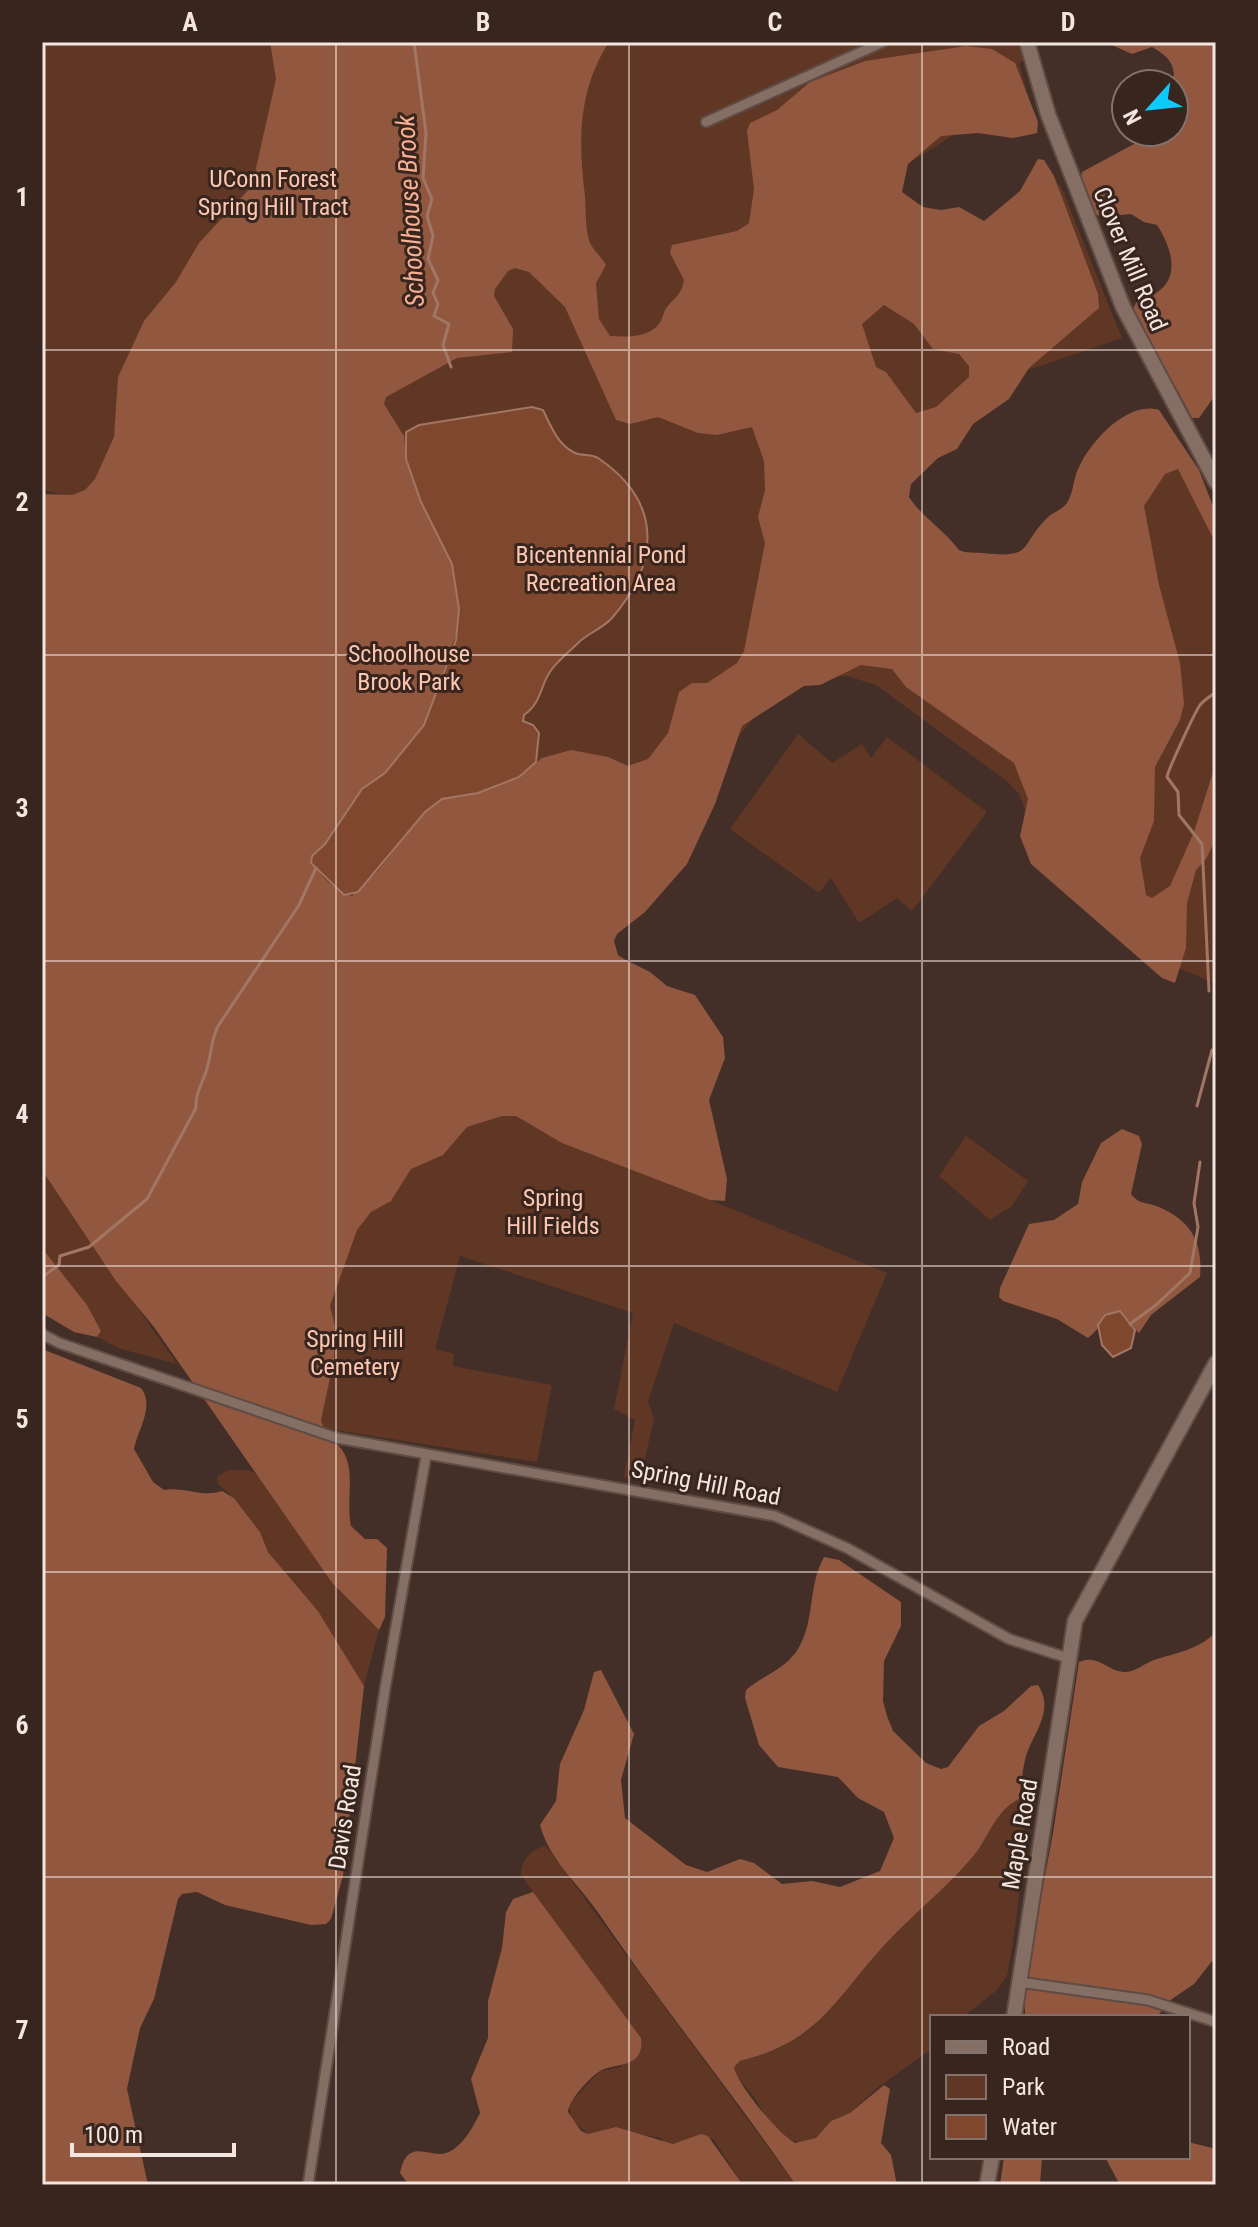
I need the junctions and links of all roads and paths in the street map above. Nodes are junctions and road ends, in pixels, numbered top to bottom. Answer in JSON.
{"nodes":[{"id":1,"x":883,"y":42,"type":"edge"},
{"id":2,"x":1027,"y":42,"type":"edge"},
{"id":3,"x":706,"y":122,"type":"dead end"},
{"id":4,"x":1216,"y":482,"type":"edge"},
{"id":5,"x":42,"y":1334,"type":"edge"},
{"id":6,"x":1216,"y":1363,"type":"edge"},
{"id":7,"x":426,"y":1456,"type":"junction"},
{"id":8,"x":1068,"y":1658,"type":"junction"},
{"id":9,"x":1019,"y":1982,"type":"junction"},
{"id":10,"x":1014,"y":2015,"type":"edge"},
{"id":11,"x":1216,"y":2022,"type":"edge"},
{"id":12,"x":992,"y":2159,"type":"edge"},
{"id":13,"x":308,"y":2185,"type":"edge"},
{"id":14,"x":987,"y":2185,"type":"edge"}],
"edges":[{"from":1,"to":3,"type":"street"},
{"from":2,"to":4,"type":"street","name":"Clover Mill Road"},
{"from":5,"to":7,"type":"street","name":"Spring Hill Road"},
{"from":6,"to":8,"type":"street"},
{"from":7,"to":8,"type":"street","name":"Spring Hill Road"},
{"from":7,"to":13,"type":"street","name":"Davis Road"},
{"from":8,"to":9,"type":"street","name":"Maple Road"},
{"from":9,"to":10,"type":"street","name":"Maple Road"},
{"from":9,"to":11,"type":"street"},
{"from":12,"to":14,"type":"street"}]}
